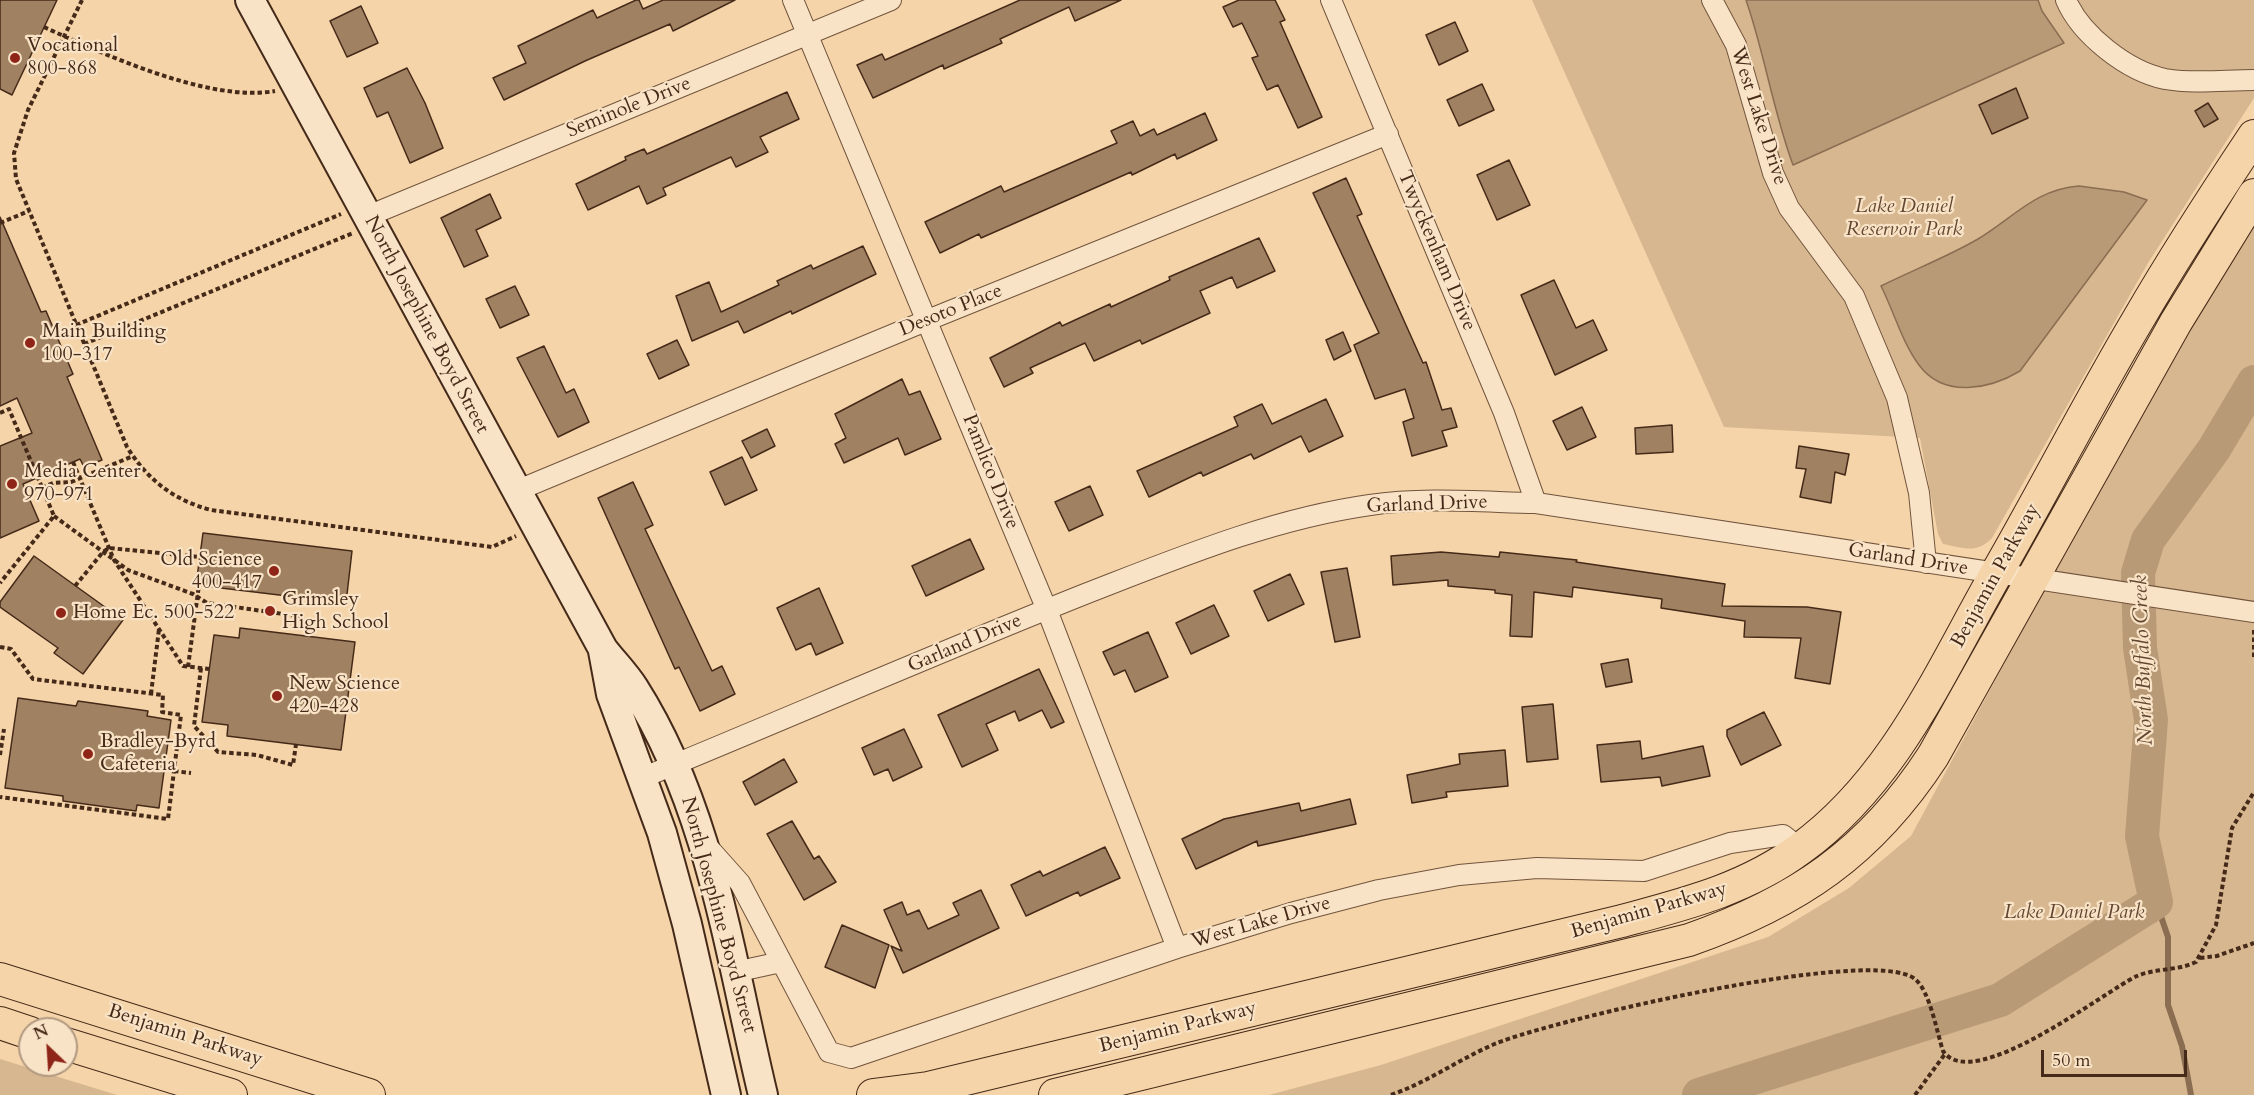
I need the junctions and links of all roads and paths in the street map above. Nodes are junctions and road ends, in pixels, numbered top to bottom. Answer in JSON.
{"nodes":[{"id":1,"x":82,"y":0,"type":"edge"},
{"id":2,"x":250,"y":0,"type":"edge"},
{"id":3,"x":793,"y":0,"type":"edge"},
{"id":4,"x":891,"y":0,"type":"edge"},
{"id":5,"x":1331,"y":0,"type":"edge"},
{"id":6,"x":1712,"y":0,"type":"edge"},
{"id":7,"x":2066,"y":0,"type":"edge"},
{"id":8,"x":44,"y":27,"type":"dead end"},
{"id":9,"x":807,"y":35,"type":"junction"},
{"id":10,"x":64,"y":36,"type":"junction"},
{"id":11,"x":2254,"y":80,"type":"edge"},
{"id":12,"x":277,"y":91,"type":"dead end"},
{"id":13,"x":1388,"y":134,"type":"junction"},
{"id":14,"x":2254,"y":136,"type":"edge"},
{"id":15,"x":2254,"y":195,"type":"edge"},
{"id":16,"x":29,"y":211,"type":"junction"},
{"id":17,"x":367,"y":215,"type":"junction"},
{"id":18,"x":0,"y":223,"type":"edge"},
{"id":19,"x":928,"y":320,"type":"junction"},
{"id":20,"x":76,"y":325,"type":"junction"},
{"id":21,"x":84,"y":344,"type":"junction"},
{"id":22,"x":0,"y":413,"type":"edge"},
{"id":23,"x":133,"y":456,"type":"junction"},
{"id":24,"x":73,"y":462,"type":"dead end"},
{"id":25,"x":80,"y":478,"type":"junction"},
{"id":26,"x":42,"y":488,"type":"junction"},
{"id":27,"x":516,"y":490,"type":"junction"},
{"id":28,"x":1536,"y":503,"type":"junction"},
{"id":29,"x":54,"y":516,"type":"junction"},
{"id":30,"x":520,"y":534,"type":"dead end"},
{"id":31,"x":109,"y":548,"type":"junction"},
{"id":32,"x":103,"y":552,"type":"junction"},
{"id":33,"x":199,"y":557,"type":"dead end"},
{"id":34,"x":114,"y":560,"type":"junction"},
{"id":35,"x":1926,"y":563,"type":"junction"},
{"id":36,"x":1996,"y":574,"type":"junction"},
{"id":37,"x":2048,"y":579,"type":"junction"},
{"id":38,"x":0,"y":583,"type":"edge"},
{"id":39,"x":200,"y":585,"type":"dead end"},
{"id":40,"x":75,"y":586,"type":"dead end"},
{"id":41,"x":198,"y":597,"type":"junction"},
{"id":42,"x":1047,"y":610,"type":"junction"},
{"id":43,"x":2254,"y":612,"type":"edge"},
{"id":44,"x":304,"y":616,"type":"dead end"},
{"id":45,"x":2254,"y":627,"type":"edge"},
{"id":46,"x":159,"y":629,"type":"junction"},
{"id":47,"x":0,"y":647,"type":"edge"},
{"id":48,"x":603,"y":649,"type":"junction"},
{"id":49,"x":2254,"y":659,"type":"edge"},
{"id":50,"x":188,"y":667,"type":"junction"},
{"id":51,"x":201,"y":668,"type":"junction"},
{"id":52,"x":209,"y":669,"type":"dead end"},
{"id":53,"x":151,"y":694,"type":"junction"},
{"id":54,"x":4,"y":729,"type":"dead end"},
{"id":55,"x":296,"y":744,"type":"dead end"},
{"id":56,"x":0,"y":755,"type":"edge"},
{"id":57,"x":675,"y":765,"type":"junction"},
{"id":58,"x":174,"y":771,"type":"junction"},
{"id":59,"x":191,"y":772,"type":"dead end"},
{"id":60,"x":642,"y":778,"type":"junction"},
{"id":61,"x":2254,"y":792,"type":"edge"},
{"id":62,"x":0,"y":797,"type":"edge"},
{"id":63,"x":701,"y":840,"type":"junction"},
{"id":64,"x":1801,"y":849,"type":"junction"},
{"id":65,"x":2254,"y":943,"type":"edge"},
{"id":66,"x":1177,"y":948,"type":"junction"},
{"id":67,"x":2199,"y":958,"type":"junction"},
{"id":68,"x":781,"y":962,"type":"junction"},
{"id":69,"x":735,"y":972,"type":"junction"},
{"id":70,"x":0,"y":979,"type":"edge"},
{"id":71,"x":0,"y":1023,"type":"edge"},
{"id":72,"x":18,"y":1029,"type":"edge"},
{"id":73,"x":78,"y":1048,"type":"edge"},
{"id":74,"x":1944,"y":1053,"type":"junction"},
{"id":75,"x":231,"y":1095,"type":"edge"},
{"id":76,"x":369,"y":1095,"type":"edge"},
{"id":77,"x":726,"y":1095,"type":"edge"},
{"id":78,"x":763,"y":1095,"type":"edge"},
{"id":79,"x":873,"y":1095,"type":"edge"},
{"id":80,"x":1055,"y":1095,"type":"edge"},
{"id":81,"x":1391,"y":1095,"type":"edge"},
{"id":82,"x":1916,"y":1095,"type":"edge"}],
"edges":[{"from":1,"to":10,"type":"path"},
{"from":2,"to":17,"type":"main road","name":"North Josephine Boyd Street"},
{"from":3,"to":9,"type":"street","name":"Pamlico Drive"},
{"from":4,"to":9,"type":"street","name":"Seminole Drive"},
{"from":5,"to":13,"type":"street","name":"Twyckenham Drive"},
{"from":6,"to":35,"type":"street","name":"West Lake Drive"},
{"from":7,"to":11,"type":"street"},
{"from":8,"to":10,"type":"path"},
{"from":9,"to":17,"type":"street","name":"Seminole Drive"},
{"from":9,"to":19,"type":"street","name":"Pamlico Drive"},
{"from":10,"to":12,"type":"path"},
{"from":10,"to":16,"type":"path"},
{"from":13,"to":19,"type":"street","name":"Desoto Place"},
{"from":13,"to":28,"type":"street","name":"Twyckenham Drive"},
{"from":14,"to":36,"type":"main road","name":"Benjamin Parkway"},
{"from":15,"to":37,"type":"main road","name":"Benjamin Parkway"},
{"from":16,"to":18,"type":"path"},
{"from":16,"to":20,"type":"path"},
{"from":17,"to":20,"type":"path"},
{"from":17,"to":21,"type":"path"},
{"from":17,"to":27,"type":"main road","name":"North Josephine Boyd Street"},
{"from":19,"to":27,"type":"street","name":"Desoto Place"},
{"from":19,"to":42,"type":"street","name":"Pamlico Drive"},
{"from":20,"to":21,"type":"path"},
{"from":21,"to":23,"type":"path"},
{"from":22,"to":26,"type":"path"},
{"from":23,"to":25,"type":"path"},
{"from":23,"to":30,"type":"path"},
{"from":24,"to":25,"type":"path"},
{"from":25,"to":26,"type":"path"},
{"from":25,"to":31,"type":"path"},
{"from":26,"to":29,"type":"path"},
{"from":27,"to":48,"type":"main road","name":"North Josephine Boyd Street"},
{"from":28,"to":35,"type":"street","name":"Garland Drive"},
{"from":28,"to":42,"type":"street","name":"Garland Drive"},
{"from":29,"to":32,"type":"path"},
{"from":29,"to":38,"type":"path"},
{"from":31,"to":32,"type":"path"},
{"from":31,"to":33,"type":"path"},
{"from":31,"to":34,"type":"path"},
{"from":32,"to":34,"type":"path"},
{"from":32,"to":40,"type":"path"},
{"from":34,"to":41,"type":"path"},
{"from":34,"to":46,"type":"path"},
{"from":35,"to":36,"type":"street","name":"Garland Drive"},
{"from":36,"to":37,"type":"street","name":"Garland Drive"},
{"from":36,"to":64,"type":"main road","name":"Benjamin Parkway"},
{"from":37,"to":43,"type":"street","name":"Garland Drive"},
{"from":37,"to":80,"type":"main road","name":"Benjamin Parkway"},
{"from":39,"to":41,"type":"path"},
{"from":41,"to":44,"type":"path"},
{"from":41,"to":50,"type":"path"},
{"from":42,"to":57,"type":"street","name":"Garland Drive"},
{"from":42,"to":66,"type":"street","name":"Pamlico Drive"},
{"from":45,"to":49,"type":"path"},
{"from":46,"to":50,"type":"path"},
{"from":46,"to":53,"type":"path"},
{"from":47,"to":53,"type":"path"},
{"from":48,"to":57,"type":"main road","name":"North Josephine Boyd Street"},
{"from":48,"to":60,"type":"main road","name":"North Josephine Boyd Street"},
{"from":50,"to":51,"type":"path"},
{"from":51,"to":52,"type":"path"},
{"from":51,"to":55,"type":"path"},
{"from":53,"to":58,"type":"path"},
{"from":54,"to":56,"type":"path"},
{"from":57,"to":60,"type":"street","name":"Garland Drive"},
{"from":57,"to":63,"type":"main road","name":"North Josephine Boyd Street"},
{"from":58,"to":59,"type":"path"},
{"from":58,"to":62,"type":"path"},
{"from":60,"to":77,"type":"main road","name":"North Josephine Boyd Street"},
{"from":61,"to":67,"type":"path"},
{"from":63,"to":68,"type":"street","name":"West Lake Drive"},
{"from":63,"to":69,"type":"main road","name":"North Josephine Boyd Street"},
{"from":64,"to":66,"type":"street","name":"West Lake Drive"},
{"from":64,"to":79,"type":"main road","name":"Benjamin Parkway"},
{"from":65,"to":67,"type":"path"},
{"from":66,"to":68,"type":"street","name":"West Lake Drive"},
{"from":67,"to":74,"type":"path"},
{"from":68,"to":69,"type":"street"},
{"from":69,"to":78,"type":"main road","name":"North Josephine Boyd Street"},
{"from":70,"to":76,"type":"main road","name":"Benjamin Parkway"},
{"from":71,"to":72,"type":"main road"},
{"from":73,"to":75,"type":"main road"},
{"from":74,"to":81,"type":"path"},
{"from":74,"to":82,"type":"path"}]}
